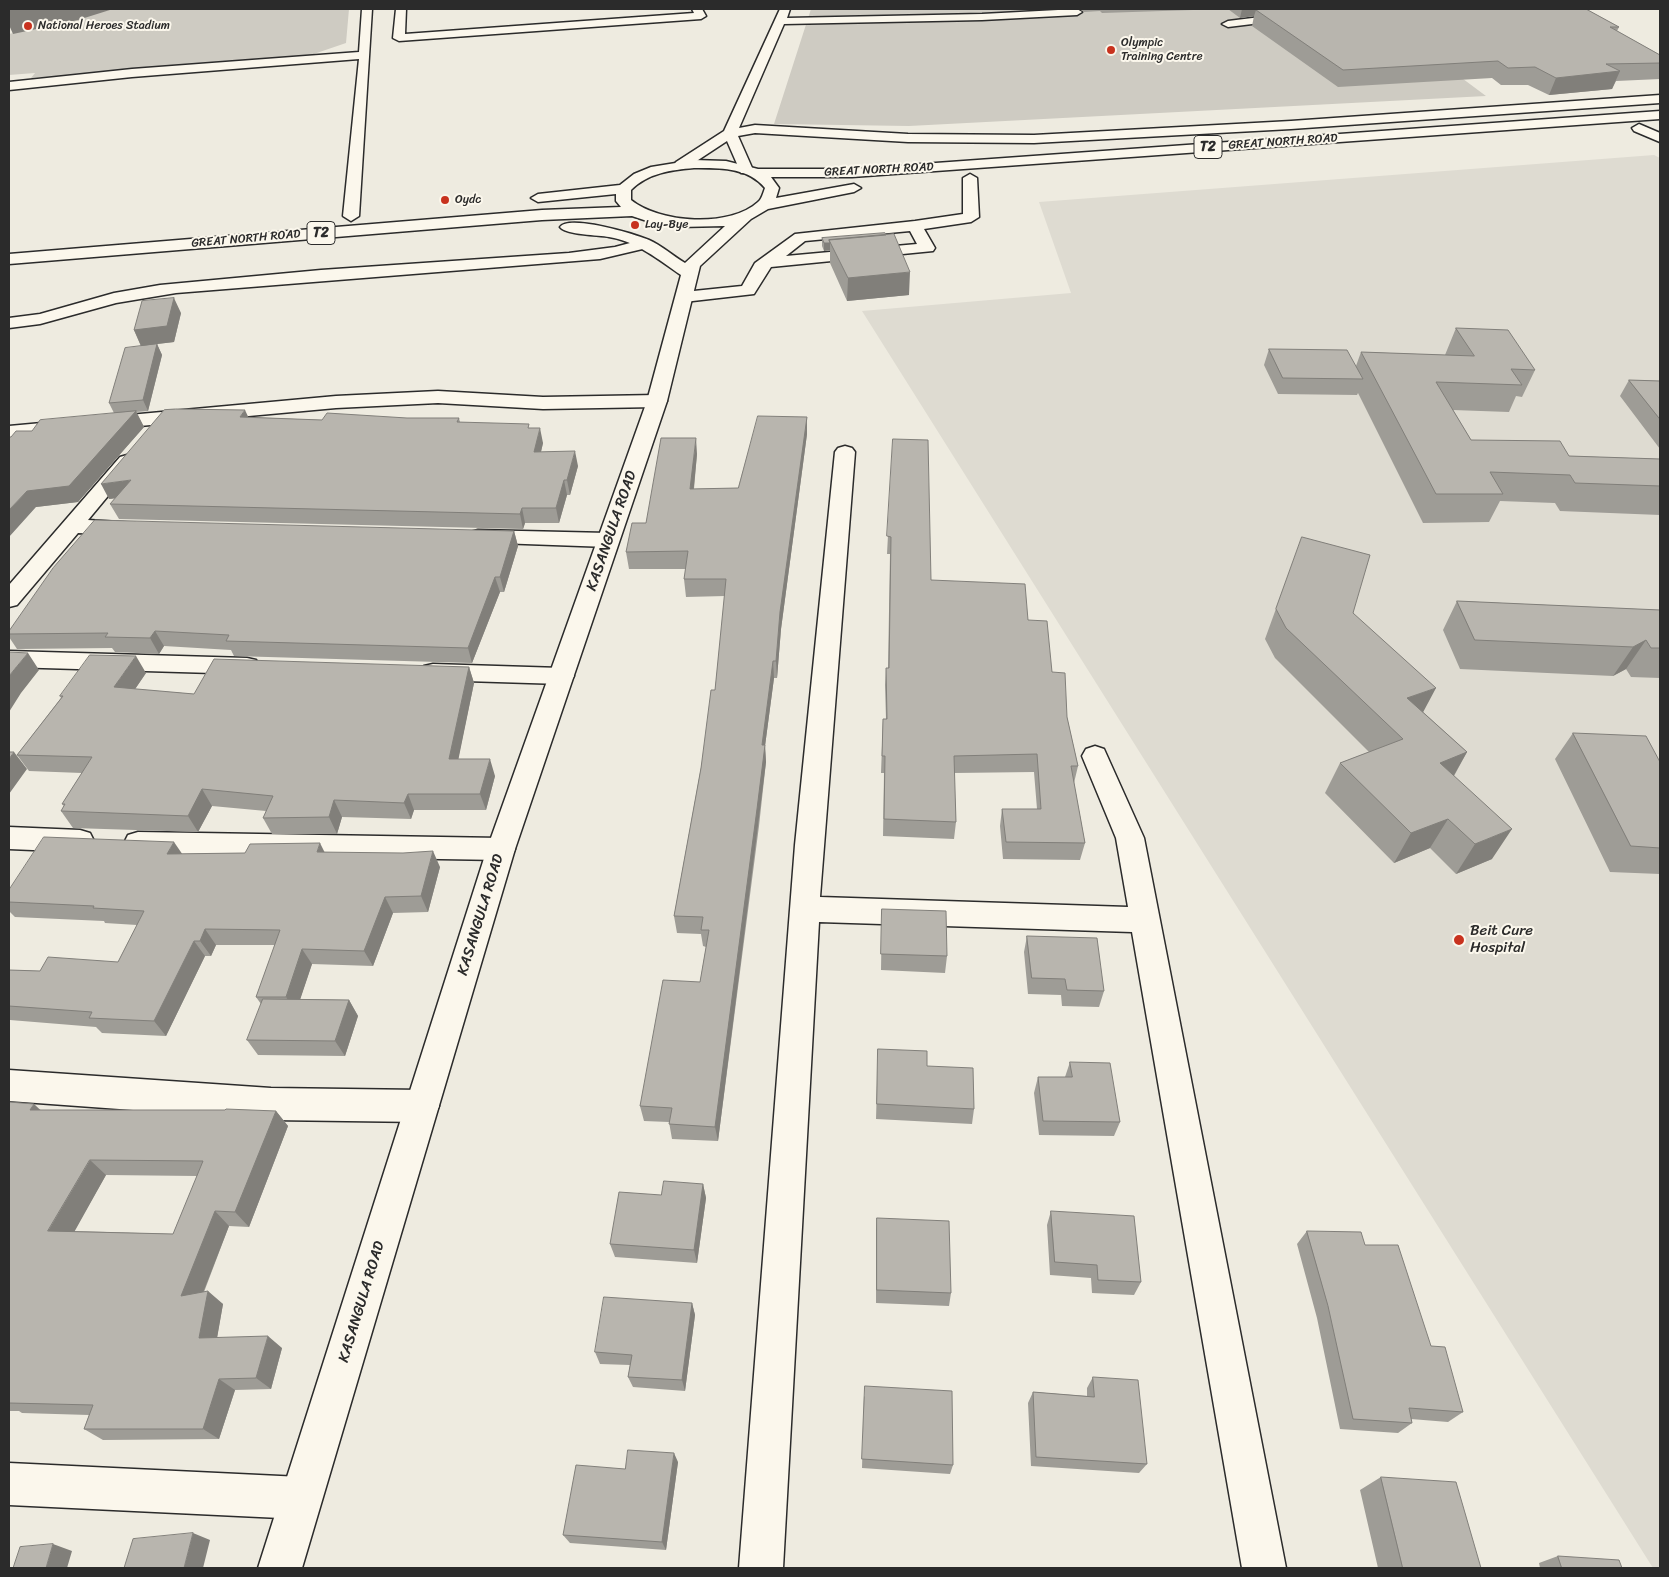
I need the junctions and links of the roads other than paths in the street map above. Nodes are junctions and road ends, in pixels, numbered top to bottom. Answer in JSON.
{"nodes":[{"id":1,"x":368,"y":9,"type":"edge"},
{"id":2,"x":400,"y":9,"type":"edge"},
{"id":3,"x":697,"y":9,"type":"edge"},
{"id":4,"x":1300,"y":9,"type":"edge"},
{"id":5,"x":1077,"y":12,"type":"dead end"},
{"id":6,"x":783,"y":15,"type":"edge"},
{"id":7,"x":1228,"y":24,"type":"dead end"},
{"id":8,"x":400,"y":38,"type":"junction"},
{"id":9,"x":374,"y":39,"type":"junction"},
{"id":10,"x":366,"y":55,"type":"junction"},
{"id":11,"x":9,"y":86,"type":"edge"},
{"id":12,"x":1660,"y":99,"type":"edge"},
{"id":13,"x":1660,"y":115,"type":"edge"},
{"id":14,"x":1660,"y":126,"type":"edge"},
{"id":15,"x":1639,"y":128,"type":"junction"},
{"id":16,"x":730,"y":133,"type":"junction"},
{"id":17,"x":1660,"y":138,"type":"edge"},
{"id":18,"x":681,"y":165,"type":"junction"},
{"id":19,"x":751,"y":172,"type":"junction"},
{"id":20,"x":970,"y":178,"type":"junction"},
{"id":21,"x":624,"y":189,"type":"junction"},
{"id":22,"x":522,"y":199,"type":"dead end"},
{"id":23,"x":764,"y":206,"type":"junction"},
{"id":24,"x":633,"y":211,"type":"junction"},
{"id":25,"x":379,"y":213,"type":"dead end"},
{"id":26,"x":746,"y":215,"type":"junction"},
{"id":27,"x":350,"y":216,"type":"junction"},
{"id":28,"x":493,"y":219,"type":"junction"},
{"id":29,"x":657,"y":220,"type":"junction"},
{"id":30,"x":915,"y":226,"type":"junction"},
{"id":31,"x":9,"y":244,"type":"edge"},
{"id":32,"x":645,"y":244,"type":"junction"},
{"id":33,"x":9,"y":259,"type":"edge"},
{"id":34,"x":768,"y":262,"type":"junction"},
{"id":35,"x":685,"y":265,"type":"junction"},
{"id":36,"x":9,"y":323,"type":"edge"},
{"id":37,"x":657,"y":401,"type":"junction"},
{"id":38,"x":166,"y":416,"type":"junction"},
{"id":39,"x":9,"y":432,"type":"edge"},
{"id":40,"x":844,"y":452,"type":"dead end"},
{"id":41,"x":71,"y":526,"type":"junction"},
{"id":42,"x":151,"y":528,"type":"edge"},
{"id":43,"x":459,"y":536,"type":"edge"},
{"id":44,"x":608,"y":540,"type":"junction"},
{"id":45,"x":9,"y":600,"type":"edge"},
{"id":46,"x":9,"y":659,"type":"edge"},
{"id":47,"x":265,"y":667,"type":"edge"},
{"id":48,"x":413,"y":672,"type":"edge"},
{"id":49,"x":561,"y":676,"type":"junction"},
{"id":50,"x":1095,"y":756,"type":"dead end"},
{"id":51,"x":9,"y":838,"type":"edge"},
{"id":52,"x":501,"y":850,"type":"junction"},
{"id":53,"x":806,"y":910,"type":"junction"},
{"id":54,"x":1145,"y":920,"type":"junction"},
{"id":55,"x":9,"y":1085,"type":"edge"},
{"id":56,"x":422,"y":1106,"type":"junction"},
{"id":57,"x":9,"y":1484,"type":"edge"},
{"id":58,"x":302,"y":1498,"type":"junction"},
{"id":59,"x":280,"y":1568,"type":"edge"},
{"id":60,"x":761,"y":1568,"type":"edge"},
{"id":61,"x":1264,"y":1568,"type":"edge"}],
"edges":[{"from":1,"to":9,"type":"street"},
{"from":2,"to":8,"type":"street"},
{"from":3,"to":8,"type":"street"},
{"from":4,"to":7,"type":"street"},
{"from":5,"to":6,"type":"street"},
{"from":6,"to":16,"type":"street"},
{"from":8,"to":9,"type":"street"},
{"from":9,"to":10,"type":"street"},
{"from":10,"to":11,"type":"street"},
{"from":10,"to":27,"type":"street"},
{"from":12,"to":16,"type":"street"},
{"from":13,"to":19,"type":"street","name":"GREAT NORTH ROAD","number":"T2"},
{"from":14,"to":15,"type":"street","name":"GREAT NORTH ROAD","number":"T2"},
{"from":15,"to":17,"type":"street"},
{"from":15,"to":20,"type":"street","name":"GREAT NORTH ROAD","number":"T2"},
{"from":16,"to":18,"type":"street"},
{"from":16,"to":19,"type":"street"},
{"from":18,"to":19,"type":"street","number":"T2"},
{"from":18,"to":21,"type":"street","number":"T2"},
{"from":19,"to":23,"type":"street"},
{"from":20,"to":23,"type":"street","name":"GREAT NORTH ROAD","number":"T2"},
{"from":20,"to":30,"type":"street"},
{"from":21,"to":22,"type":"street"},
{"from":21,"to":24,"type":"street"},
{"from":23,"to":26,"type":"street","number":"T2"},
{"from":24,"to":28,"type":"street","name":"GREAT NORTH ROAD","number":"T2"},
{"from":24,"to":29,"type":"street","number":"T2"},
{"from":25,"to":27,"type":"street","name":"GREAT NORTH ROAD","number":"T2"},
{"from":26,"to":29,"type":"street","number":"T2"},
{"from":26,"to":35,"type":"street"},
{"from":27,"to":31,"type":"street","name":"GREAT NORTH ROAD","number":"T2"},
{"from":28,"to":32,"type":"street"},
{"from":28,"to":33,"type":"street","name":"GREAT NORTH ROAD","number":"T2"},
{"from":29,"to":35,"type":"street"},
{"from":30,"to":34,"type":"street"},
{"from":30,"to":34,"type":"street"},
{"from":32,"to":35,"type":"street"},
{"from":32,"to":36,"type":"street"},
{"from":34,"to":35,"type":"street"},
{"from":35,"to":37,"type":"street","name":"KASANGULA ROAD"},
{"from":37,"to":38,"type":"street"},
{"from":37,"to":44,"type":"street","name":"KASANGULA ROAD"},
{"from":38,"to":39,"type":"street"},
{"from":38,"to":41,"type":"street"},
{"from":40,"to":53,"type":"street"},
{"from":41,"to":42,"type":"street"},
{"from":41,"to":45,"type":"street"},
{"from":43,"to":44,"type":"street"},
{"from":44,"to":49,"type":"street","name":"KASANGULA ROAD"},
{"from":46,"to":47,"type":"street"},
{"from":48,"to":49,"type":"street"},
{"from":49,"to":52,"type":"street","name":"KASANGULA ROAD"},
{"from":50,"to":54,"type":"street"},
{"from":51,"to":52,"type":"street"},
{"from":52,"to":56,"type":"street","name":"KASANGULA ROAD"},
{"from":53,"to":54,"type":"street"},
{"from":53,"to":60,"type":"street"},
{"from":54,"to":61,"type":"street"},
{"from":55,"to":56,"type":"street"},
{"from":56,"to":58,"type":"street","name":"KASANGULA ROAD"},
{"from":57,"to":58,"type":"street"},
{"from":58,"to":59,"type":"street","name":"KASANGULA ROAD"}]}
